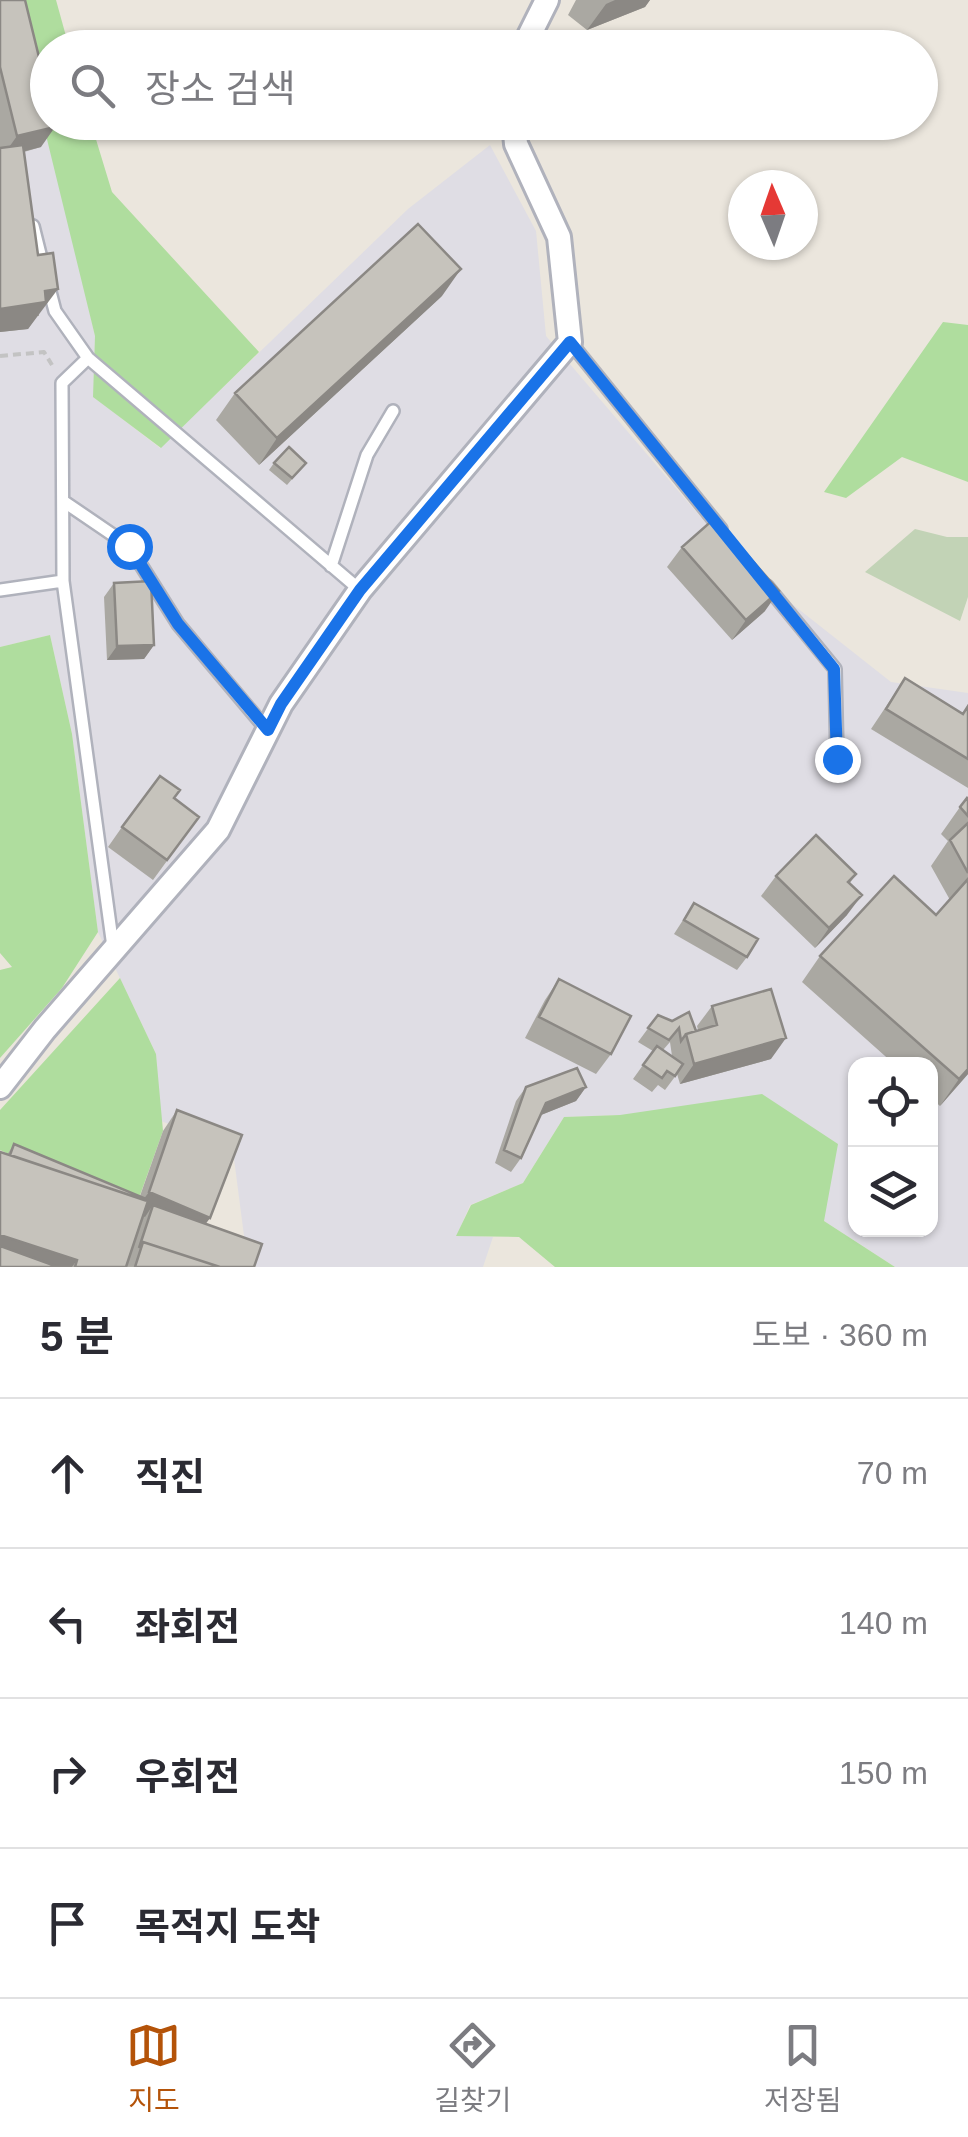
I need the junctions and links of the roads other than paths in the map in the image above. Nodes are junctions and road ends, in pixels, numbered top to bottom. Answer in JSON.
{"nodes":[{"id":1,"x":547,"y":0,"type":"edge"},
{"id":2,"x":532,"y":30,"type":"edge"},
{"id":3,"x":516,"y":140,"type":"edge"},
{"id":4,"x":28,"y":207,"type":"edge"},
{"id":5,"x":570,"y":342,"type":"junction"},
{"id":6,"x":88,"y":358,"type":"junction"},
{"id":7,"x":393,"y":410,"type":"dead end"},
{"id":8,"x":62,"y":501,"type":"junction"},
{"id":9,"x":726,"y":535,"type":"edge"},
{"id":10,"x":332,"y":566,"type":"junction"},
{"id":11,"x":762,"y":580,"type":"edge"},
{"id":12,"x":63,"y":581,"type":"junction"},
{"id":13,"x":0,"y":590,"type":"edge"},
{"id":14,"x":360,"y":590,"type":"junction"},
{"id":15,"x":268,"y":730,"type":"junction"},
{"id":16,"x":837,"y":759,"type":"dead end"},
{"id":17,"x":114,"y":952,"type":"junction"},
{"id":18,"x":0,"y":1087,"type":"edge"}],
"edges":[{"from":1,"to":2,"type":"street"},
{"from":3,"to":5,"type":"street"},
{"from":4,"to":6,"type":"lane"},
{"from":5,"to":9,"type":"lane"},
{"from":5,"to":14,"type":"street"},
{"from":6,"to":8,"type":"lane"},
{"from":6,"to":10,"type":"lane"},
{"from":7,"to":10,"type":"lane"},
{"from":8,"to":12,"type":"lane"},
{"from":8,"to":15,"type":"lane"},
{"from":10,"to":14,"type":"lane"},
{"from":11,"to":16,"type":"lane"},
{"from":12,"to":13,"type":"lane"},
{"from":12,"to":17,"type":"lane"},
{"from":14,"to":15,"type":"street"},
{"from":15,"to":17,"type":"street"},
{"from":17,"to":18,"type":"street"}]}
